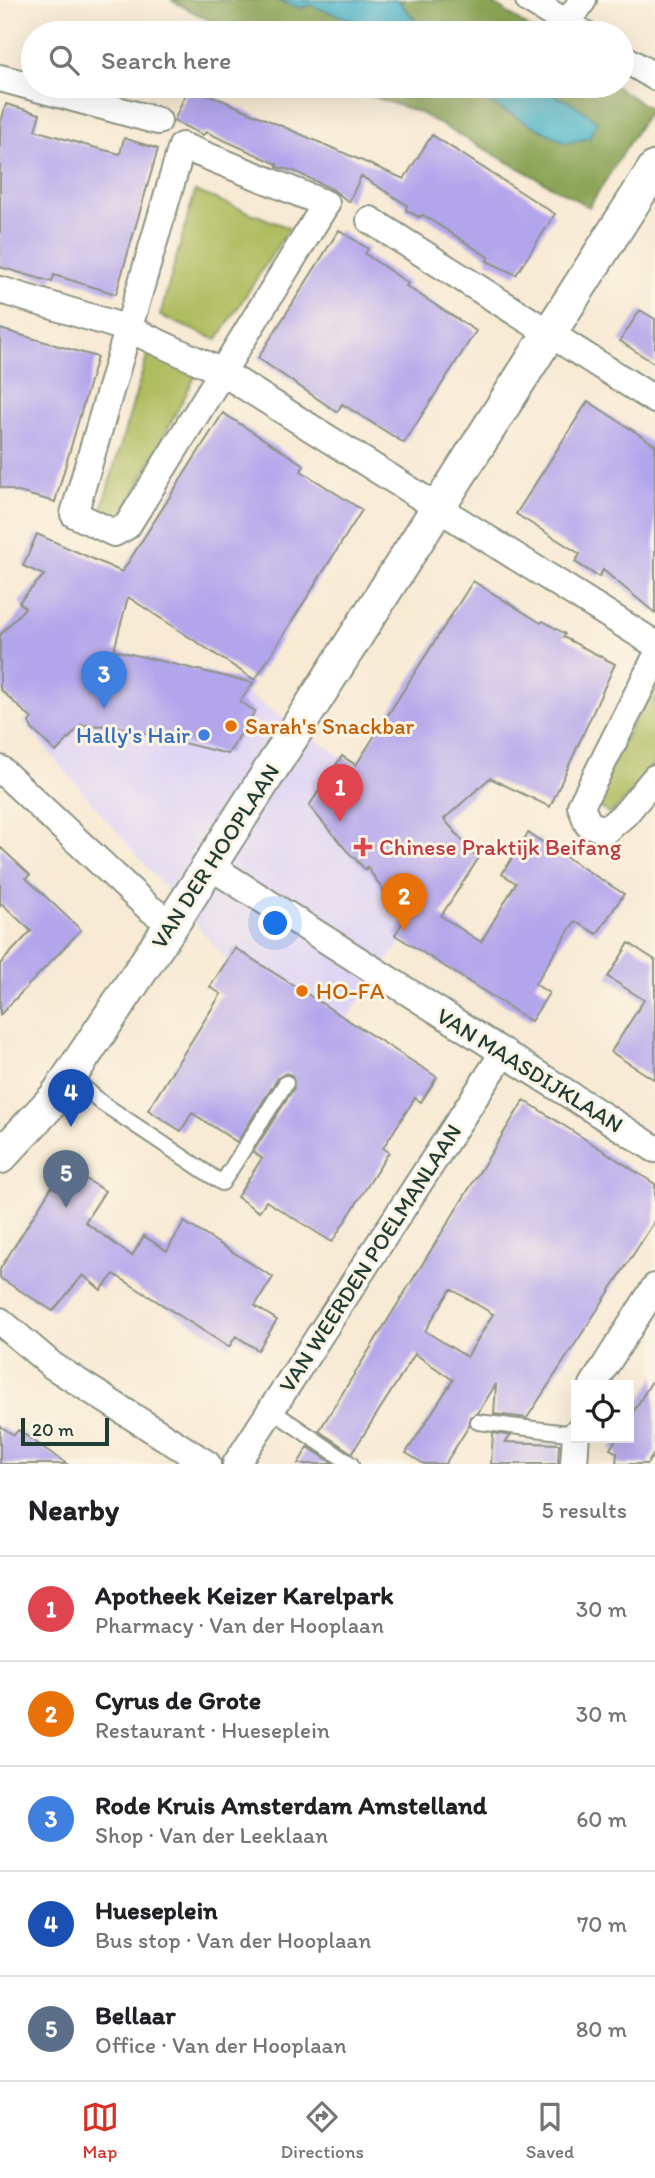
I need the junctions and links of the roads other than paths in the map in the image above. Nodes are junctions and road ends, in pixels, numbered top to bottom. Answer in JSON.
{"nodes":[{"id":1,"x":529,"y":0,"type":"edge"},
{"id":2,"x":583,"y":0,"type":"edge"},
{"id":3,"x":564,"y":21,"type":"edge"},
{"id":4,"x":577,"y":21,"type":"edge"},
{"id":5,"x":634,"y":64,"type":"edge"},
{"id":6,"x":655,"y":77,"type":"edge"},
{"id":7,"x":0,"y":78,"type":"edge"},
{"id":8,"x":21,"y":84,"type":"edge"},
{"id":9,"x":73,"y":98,"type":"edge"},
{"id":10,"x":158,"y":121,"type":"dead end"},
{"id":11,"x":655,"y":168,"type":"edge"},
{"id":12,"x":370,"y":220,"type":"dead end"},
{"id":13,"x":0,"y":290,"type":"edge"},
{"id":14,"x":129,"y":329,"type":"junction"},
{"id":15,"x":552,"y":332,"type":"junction"},
{"id":16,"x":222,"y":372,"type":"junction"},
{"id":17,"x":655,"y":400,"type":"edge"},
{"id":18,"x":438,"y":506,"type":"junction"},
{"id":19,"x":655,"y":645,"type":"edge"},
{"id":20,"x":655,"y":659,"type":"edge"},
{"id":21,"x":0,"y":769,"type":"edge"},
{"id":22,"x":655,"y":778,"type":"edge"},
{"id":23,"x":210,"y":866,"type":"junction"},
{"id":24,"x":172,"y":924,"type":"junction"},
{"id":25,"x":504,"y":1052,"type":"junction"},
{"id":26,"x":71,"y":1076,"type":"junction"},
{"id":27,"x":286,"y":1083,"type":"dead end"},
{"id":28,"x":5,"y":1144,"type":"edge"},
{"id":29,"x":655,"y":1149,"type":"edge"},
{"id":30,"x":655,"y":1287,"type":"edge"},
{"id":31,"x":0,"y":1321,"type":"edge"},
{"id":32,"x":596,"y":1380,"type":"edge"},
{"id":33,"x":271,"y":1410,"type":"junction"},
{"id":34,"x":478,"y":1422,"type":"dead end"},
{"id":35,"x":571,"y":1432,"type":"edge"},
{"id":36,"x":575,"y":1443,"type":"edge"},
{"id":37,"x":207,"y":1464,"type":"edge"},
{"id":38,"x":236,"y":1464,"type":"edge"},
{"id":39,"x":351,"y":1464,"type":"edge"},
{"id":40,"x":574,"y":1464,"type":"edge"}],
"edges":[{"from":1,"to":3,"type":"street"},
{"from":2,"to":4,"type":"street"},
{"from":5,"to":6,"type":"street"},
{"from":7,"to":8,"type":"street"},
{"from":9,"to":10,"type":"street"},
{"from":11,"to":15,"type":"street","name":"VAN DER HOOPLAAN"},
{"from":12,"to":15,"type":"street"},
{"from":13,"to":14,"type":"street"},
{"from":14,"to":16,"type":"street"},
{"from":14,"to":16,"type":"street"},
{"from":14,"to":16,"type":"street"},
{"from":15,"to":17,"type":"street"},
{"from":15,"to":18,"type":"street","name":"VAN DER HOOPLAAN"},
{"from":16,"to":18,"type":"street"},
{"from":18,"to":19,"type":"street"},
{"from":18,"to":23,"type":"street","name":"VAN DER HOOPLAAN"},
{"from":20,"to":22,"type":"street"},
{"from":21,"to":24,"type":"street"},
{"from":23,"to":24,"type":"street","name":"VAN DER HOOPLAAN"},
{"from":23,"to":25,"type":"street","name":"VAN MAASDIJKLAAN"},
{"from":24,"to":26,"type":"street","name":"VAN DER HOOPLAAN"},
{"from":25,"to":29,"type":"street","name":"VAN MAASDIJKLAAN"},
{"from":25,"to":33,"type":"street","name":"VAN WEERDEN POELMANLAAN"},
{"from":26,"to":27,"type":"lane"},
{"from":26,"to":28,"type":"street","name":"VAN DER HOOPLAAN"},
{"from":30,"to":32,"type":"street"},
{"from":31,"to":37,"type":"street"},
{"from":33,"to":38,"type":"street","name":"VAN WEERDEN POELMANLAAN"},
{"from":33,"to":39,"type":"lane"},
{"from":34,"to":35,"type":"lane"},
{"from":36,"to":40,"type":"street"}]}
